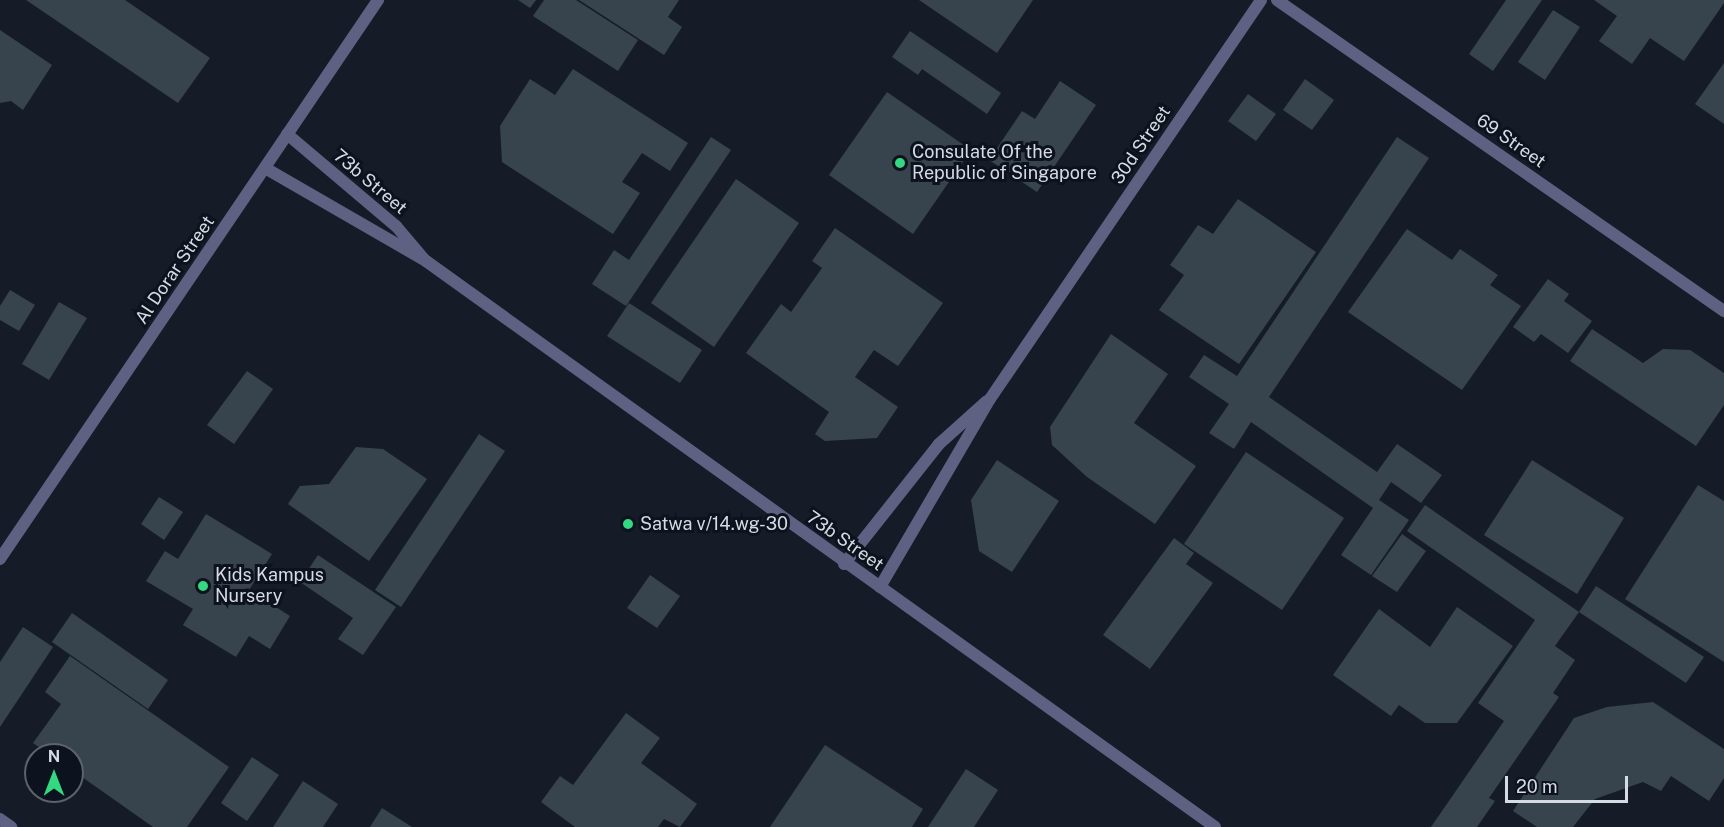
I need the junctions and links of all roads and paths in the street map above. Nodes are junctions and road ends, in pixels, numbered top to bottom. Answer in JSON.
{"nodes":[{"id":1,"x":378,"y":0,"type":"edge"},
{"id":2,"x":1261,"y":0,"type":"edge"},
{"id":3,"x":1277,"y":0,"type":"edge"},
{"id":4,"x":287,"y":134,"type":"junction"},
{"id":5,"x":265,"y":168,"type":"junction"},
{"id":6,"x":426,"y":261,"type":"junction"},
{"id":7,"x":1724,"y":311,"type":"edge"},
{"id":8,"x":990,"y":399,"type":"junction"},
{"id":9,"x":0,"y":559,"type":"edge"},
{"id":10,"x":844,"y":564,"type":"junction"},
{"id":11,"x":880,"y":587,"type":"junction"},
{"id":12,"x":0,"y":819,"type":"edge"},
{"id":13,"x":10,"y":827,"type":"edge"},
{"id":14,"x":1215,"y":827,"type":"edge"}],
"edges":[{"from":1,"to":4,"type":"street","name":"Al Dorar Street"},
{"from":2,"to":8,"type":"street","name":"30d Street"},
{"from":3,"to":7,"type":"street","name":"69 Street"},
{"from":4,"to":5,"type":"street","name":"Al Dorar Street"},
{"from":4,"to":6,"type":"street","name":"73b Street"},
{"from":5,"to":6,"type":"street","name":"73b Street"},
{"from":5,"to":9,"type":"street","name":"Al Dorar Street"},
{"from":6,"to":10,"type":"street","name":"73b Street"},
{"from":8,"to":10,"type":"street","name":"30d Street"},
{"from":8,"to":11,"type":"street","name":"30d Street"},
{"from":10,"to":11,"type":"street","name":"73b Street"},
{"from":11,"to":14,"type":"street","name":"73b Street"},
{"from":12,"to":13,"type":"street"}]}
